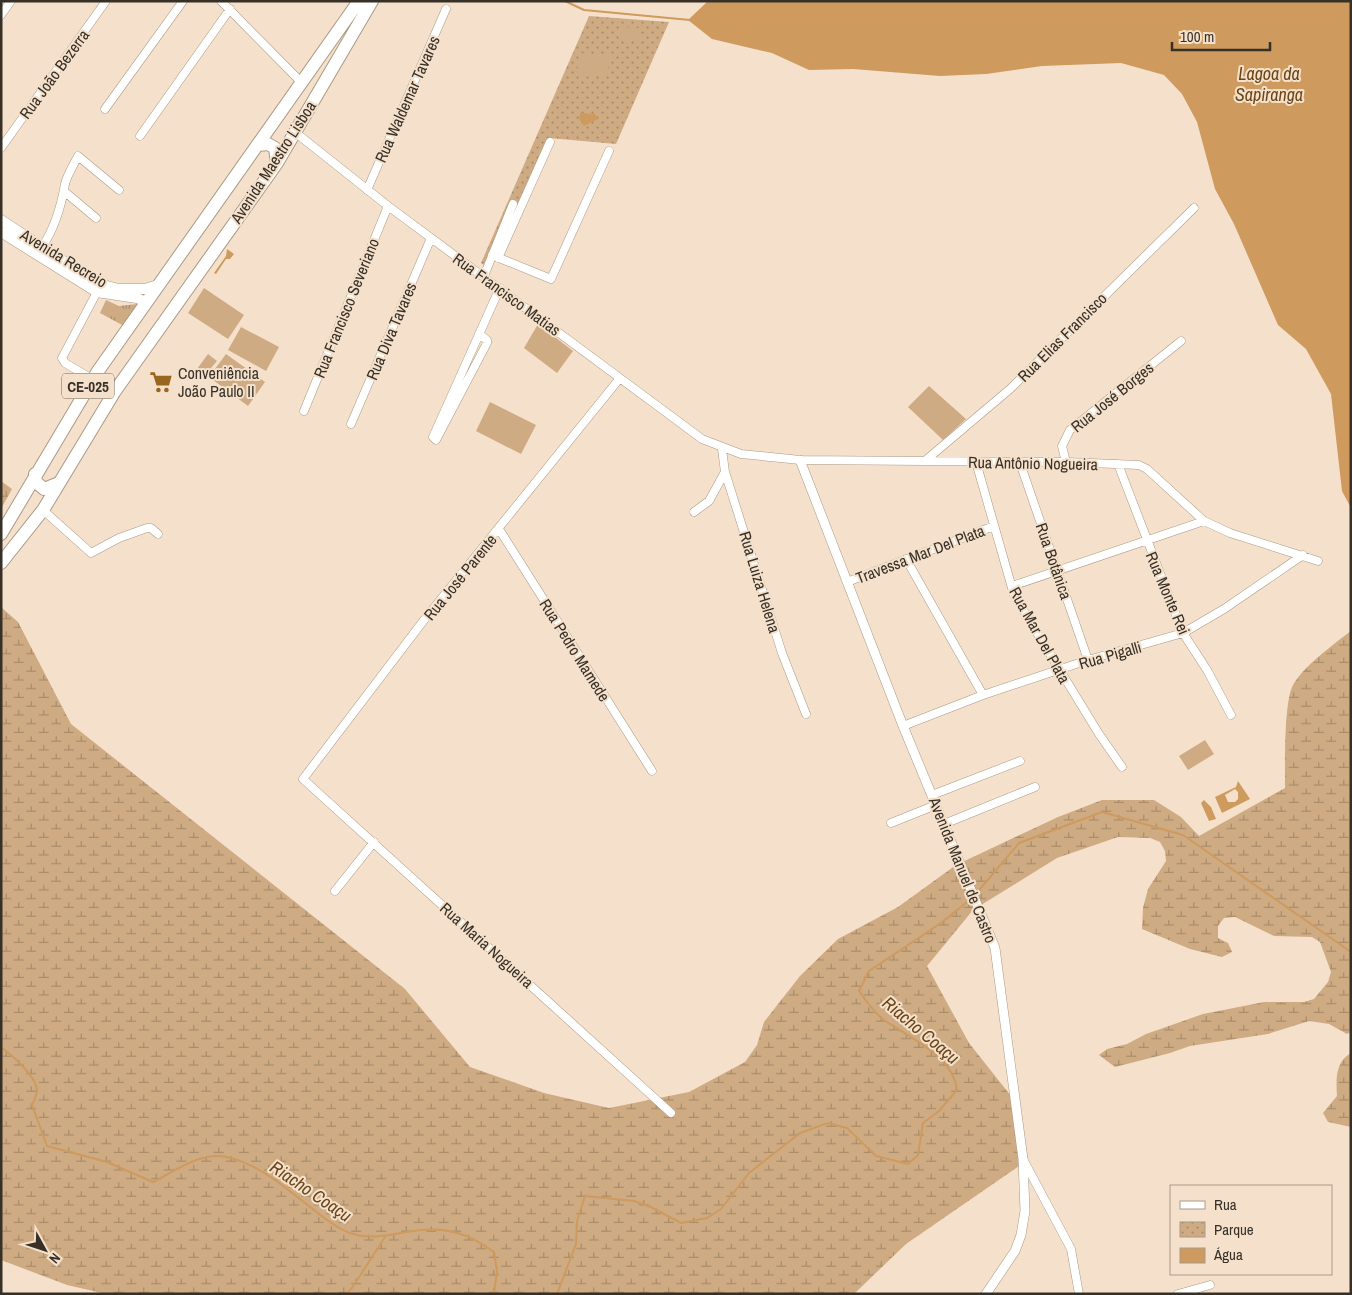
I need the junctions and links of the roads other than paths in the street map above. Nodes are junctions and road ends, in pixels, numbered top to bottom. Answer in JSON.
{"nodes":[{"id":1,"x":11,"y":1,"type":"edge"},
{"id":2,"x":106,"y":1,"type":"edge"},
{"id":3,"x":183,"y":1,"type":"edge"},
{"id":4,"x":221,"y":1,"type":"edge"},
{"id":5,"x":359,"y":1,"type":"edge"},
{"id":6,"x":372,"y":1,"type":"edge"},
{"id":7,"x":446,"y":8,"type":"dead end"},
{"id":8,"x":230,"y":10,"type":"junction"},
{"id":9,"x":1,"y":15,"type":"edge"},
{"id":10,"x":302,"y":83,"type":"junction"},
{"id":11,"x":105,"y":109,"type":"dead end"},
{"id":12,"x":296,"y":133,"type":"junction"},
{"id":13,"x":140,"y":136,"type":"dead end"},
{"id":14,"x":550,"y":142,"type":"dead end"},
{"id":15,"x":258,"y":145,"type":"junction"},
{"id":16,"x":1,"y":148,"type":"edge"},
{"id":17,"x":609,"y":151,"type":"dead end"},
{"id":18,"x":276,"y":163,"type":"junction"},
{"id":19,"x":118,"y":190,"type":"dead end"},
{"id":20,"x":367,"y":190,"type":"junction"},
{"id":21,"x":65,"y":192,"type":"junction"},
{"id":22,"x":513,"y":204,"type":"dead end"},
{"id":23,"x":388,"y":206,"type":"junction"},
{"id":24,"x":1194,"y":208,"type":"dead end"},
{"id":25,"x":96,"y":218,"type":"dead end"},
{"id":26,"x":1,"y":220,"type":"edge"},
{"id":27,"x":1,"y":232,"type":"edge"},
{"id":28,"x":431,"y":238,"type":"junction"},
{"id":29,"x":40,"y":251,"type":"junction"},
{"id":30,"x":495,"y":257,"type":"junction"},
{"id":31,"x":484,"y":276,"type":"junction"},
{"id":32,"x":158,"y":285,"type":"junction"},
{"id":33,"x":500,"y":288,"type":"junction"},
{"id":34,"x":97,"y":292,"type":"junction"},
{"id":35,"x":146,"y":302,"type":"junction"},
{"id":36,"x":479,"y":334,"type":"junction"},
{"id":37,"x":1181,"y":341,"type":"dead end"},
{"id":38,"x":620,"y":378,"type":"junction"},
{"id":39,"x":92,"y":380,"type":"junction"},
{"id":40,"x":304,"y":411,"type":"dead end"},
{"id":41,"x":351,"y":424,"type":"dead end"},
{"id":42,"x":722,"y":449,"type":"junction"},
{"id":43,"x":800,"y":460,"type":"junction"},
{"id":44,"x":926,"y":460,"type":"junction"},
{"id":45,"x":976,"y":462,"type":"junction"},
{"id":46,"x":1066,"y":462,"type":"junction"},
{"id":47,"x":1020,"y":463,"type":"junction"},
{"id":48,"x":1118,"y":464,"type":"junction"},
{"id":49,"x":725,"y":472,"type":"junction"},
{"id":50,"x":35,"y":474,"type":"junction"},
{"id":51,"x":59,"y":483,"type":"junction"},
{"id":52,"x":42,"y":510,"type":"junction"},
{"id":53,"x":694,"y":512,"type":"dead end"},
{"id":54,"x":1204,"y":520,"type":"junction"},
{"id":55,"x":994,"y":526,"type":"junction"},
{"id":56,"x":499,"y":529,"type":"junction"},
{"id":57,"x":1,"y":534,"type":"edge"},
{"id":58,"x":158,"y":534,"type":"dead end"},
{"id":59,"x":1146,"y":542,"type":"junction"},
{"id":60,"x":1303,"y":555,"type":"junction"},
{"id":61,"x":906,"y":559,"type":"junction"},
{"id":62,"x":1318,"y":560,"type":"dead end"},
{"id":63,"x":1,"y":563,"type":"edge"},
{"id":64,"x":1057,"y":570,"type":"junction"},
{"id":65,"x":847,"y":582,"type":"junction"},
{"id":66,"x":1012,"y":586,"type":"junction"},
{"id":67,"x":1183,"y":633,"type":"junction"},
{"id":68,"x":1088,"y":660,"type":"junction"},
{"id":69,"x":1059,"y":670,"type":"junction"},
{"id":70,"x":983,"y":695,"type":"junction"},
{"id":71,"x":806,"y":714,"type":"dead end"},
{"id":72,"x":1231,"y":715,"type":"dead end"},
{"id":73,"x":903,"y":726,"type":"junction"},
{"id":74,"x":1020,"y":761,"type":"dead end"},
{"id":75,"x":1122,"y":766,"type":"dead end"},
{"id":76,"x":652,"y":771,"type":"dead end"},
{"id":77,"x":303,"y":778,"type":"joint"},
{"id":78,"x":1035,"y":787,"type":"dead end"},
{"id":79,"x":932,"y":796,"type":"junction"},
{"id":80,"x":936,"y":805,"type":"junction"},
{"id":81,"x":891,"y":823,"type":"dead end"},
{"id":82,"x":944,"y":824,"type":"junction"},
{"id":83,"x":374,"y":842,"type":"junction"},
{"id":84,"x":335,"y":891,"type":"dead end"},
{"id":85,"x":671,"y":1113,"type":"dead end"},
{"id":86,"x":1022,"y":1159,"type":"junction"},
{"id":87,"x":1210,"y":1285,"type":"dead end"},
{"id":88,"x":986,"y":1294,"type":"edge"},
{"id":89,"x":1079,"y":1294,"type":"edge"},
{"id":90,"x":1178,"y":1294,"type":"edge"}],
"edges":[{"from":1,"to":9,"type":"street"},
{"from":2,"to":16,"type":"street","name":"Rua João Bezerra"},
{"from":3,"to":11,"type":"street"},
{"from":4,"to":8,"type":"street"},
{"from":5,"to":10,"type":"highway","name":"Avenida Maestro Lisboa","number":"CE-025"},
{"from":6,"to":12,"type":"highway","name":"Avenida Maestro Lisboa","number":"CE-025"},
{"from":7,"to":20,"type":"street","name":"Rua Waldemar Tavares"},
{"from":8,"to":10,"type":"street"},
{"from":8,"to":13,"type":"street"},
{"from":10,"to":15,"type":"highway","name":"Avenida Maestro Lisboa","number":"CE-025"},
{"from":12,"to":18,"type":"highway","name":"Avenida Maestro Lisboa","number":"CE-025"},
{"from":12,"to":20,"type":"street","name":"Rua Francisco Matias"},
{"from":14,"to":30,"type":"street"},
{"from":15,"to":18,"type":"highway"},
{"from":15,"to":32,"type":"highway","name":"Avenida Maestro Lisboa","number":"CE-025"},
{"from":17,"to":30,"type":"street"},
{"from":18,"to":51,"type":"highway","name":"Avenida Maestro Lisboa","number":"CE-025"},
{"from":19,"to":21,"type":"street"},
{"from":20,"to":23,"type":"street","name":"Rua Francisco Matias"},
{"from":21,"to":25,"type":"street"},
{"from":21,"to":29,"type":"street"},
{"from":22,"to":30,"type":"street"},
{"from":23,"to":28,"type":"street","name":"Rua Francisco Matias"},
{"from":23,"to":40,"type":"street","name":"Rua Francisco Severiano"},
{"from":24,"to":44,"type":"street","name":"Rua Elias Francisco"},
{"from":26,"to":29,"type":"main road","name":"Avenida Recreio"},
{"from":27,"to":29,"type":"main road","name":"Avenida Recreio"},
{"from":28,"to":31,"type":"street","name":"Rua Francisco Matias"},
{"from":28,"to":41,"type":"street","name":"Rua Diva Tavares"},
{"from":29,"to":32,"type":"main road","name":"Avenida Recreio"},
{"from":29,"to":34,"type":"main road","name":"Avenida Recreio"},
{"from":30,"to":31,"type":"street"},
{"from":31,"to":33,"type":"street","name":"Rua Francisco Matias"},
{"from":32,"to":35,"type":"highway","name":"Avenida Maestro Lisboa","number":"CE-025"},
{"from":33,"to":36,"type":"street"},
{"from":33,"to":38,"type":"street","name":"Rua Francisco Matias"},
{"from":34,"to":35,"type":"main road","name":"Avenida Recreio"},
{"from":34,"to":39,"type":"street"},
{"from":35,"to":39,"type":"highway","number":"CE-025"},
{"from":36,"to":36,"type":"street"},
{"from":37,"to":46,"type":"street","name":"Rua José Borges"},
{"from":38,"to":42,"type":"street","name":"Rua Francisco Matias"},
{"from":38,"to":56,"type":"street","name":"Rua José Parente"},
{"from":39,"to":50,"type":"highway","number":"CE-025"},
{"from":42,"to":43,"type":"street","name":"Rua Antônio Nogueira"},
{"from":42,"to":49,"type":"street","name":"Rua Luiza Helena"},
{"from":43,"to":44,"type":"street","name":"Rua Antônio Nogueira"},
{"from":43,"to":65,"type":"street","name":"Avenida Manuel de Castro"},
{"from":44,"to":45,"type":"street","name":"Rua Antônio Nogueira"},
{"from":45,"to":47,"type":"street","name":"Rua Antônio Nogueira"},
{"from":45,"to":55,"type":"street","name":"Rua Mar Del Plata"},
{"from":46,"to":47,"type":"street","name":"Rua Antônio Nogueira"},
{"from":46,"to":48,"type":"street","name":"Rua Antônio Nogueira"},
{"from":47,"to":64,"type":"street","name":"Rua Botânica"},
{"from":48,"to":54,"type":"street","name":"Rua Antônio Nogueira"},
{"from":48,"to":59,"type":"street","name":"Rua Monte Rei"},
{"from":49,"to":53,"type":"street"},
{"from":49,"to":71,"type":"street","name":"Rua Luiza Helena"},
{"from":50,"to":51,"type":"highway"},
{"from":50,"to":57,"type":"highway","number":"CE-025"},
{"from":51,"to":52,"type":"highway","number":"CE-025"},
{"from":52,"to":58,"type":"street"},
{"from":52,"to":63,"type":"highway","number":"CE-025"},
{"from":54,"to":59,"type":"street"},
{"from":54,"to":60,"type":"street","name":"Rua Antônio Nogueira"},
{"from":55,"to":61,"type":"street","name":"Travessa Mar Del Plata"},
{"from":55,"to":66,"type":"street","name":"Rua Mar Del Plata"},
{"from":56,"to":76,"type":"street","name":"Rua Pedro Mamede"},
{"from":56,"to":77,"type":"street","name":"Rua José Parente"},
{"from":59,"to":64,"type":"street"},
{"from":59,"to":67,"type":"street","name":"Rua Monte Rei"},
{"from":60,"to":62,"type":"street","name":"Rua Antônio Nogueira"},
{"from":60,"to":67,"type":"street","name":"Rua Pigalli"},
{"from":61,"to":65,"type":"street","name":"Travessa Mar Del Plata"},
{"from":61,"to":70,"type":"street"},
{"from":64,"to":66,"type":"street"},
{"from":64,"to":68,"type":"street","name":"Rua Botânica"},
{"from":65,"to":73,"type":"street","name":"Avenida Manuel de Castro"},
{"from":66,"to":69,"type":"street","name":"Rua Mar Del Plata"},
{"from":67,"to":68,"type":"street","name":"Rua Pigalli"},
{"from":67,"to":72,"type":"street","name":"Rua Monte Rei"},
{"from":68,"to":69,"type":"street","name":"Rua Pigalli"},
{"from":69,"to":70,"type":"street","name":"Rua Pigalli"},
{"from":69,"to":75,"type":"street","name":"Rua Mar Del Plata"},
{"from":70,"to":73,"type":"street","name":"Rua Pigalli"},
{"from":73,"to":79,"type":"street","name":"Avenida Manuel de Castro"},
{"from":74,"to":79,"type":"street"},
{"from":77,"to":83,"type":"street","name":"Rua Maria Nogueira"},
{"from":78,"to":82,"type":"street"},
{"from":79,"to":80,"type":"street","name":"Avenida Manuel de Castro"},
{"from":80,"to":81,"type":"street"},
{"from":80,"to":82,"type":"street","name":"Avenida Manuel de Castro"},
{"from":82,"to":86,"type":"street","name":"Avenida Manuel de Castro"},
{"from":83,"to":84,"type":"street"},
{"from":83,"to":85,"type":"street","name":"Rua Maria Nogueira"},
{"from":86,"to":88,"type":"street","name":"Avenida Manuel de Castro"},
{"from":86,"to":89,"type":"street"},
{"from":87,"to":90,"type":"street"}]}
